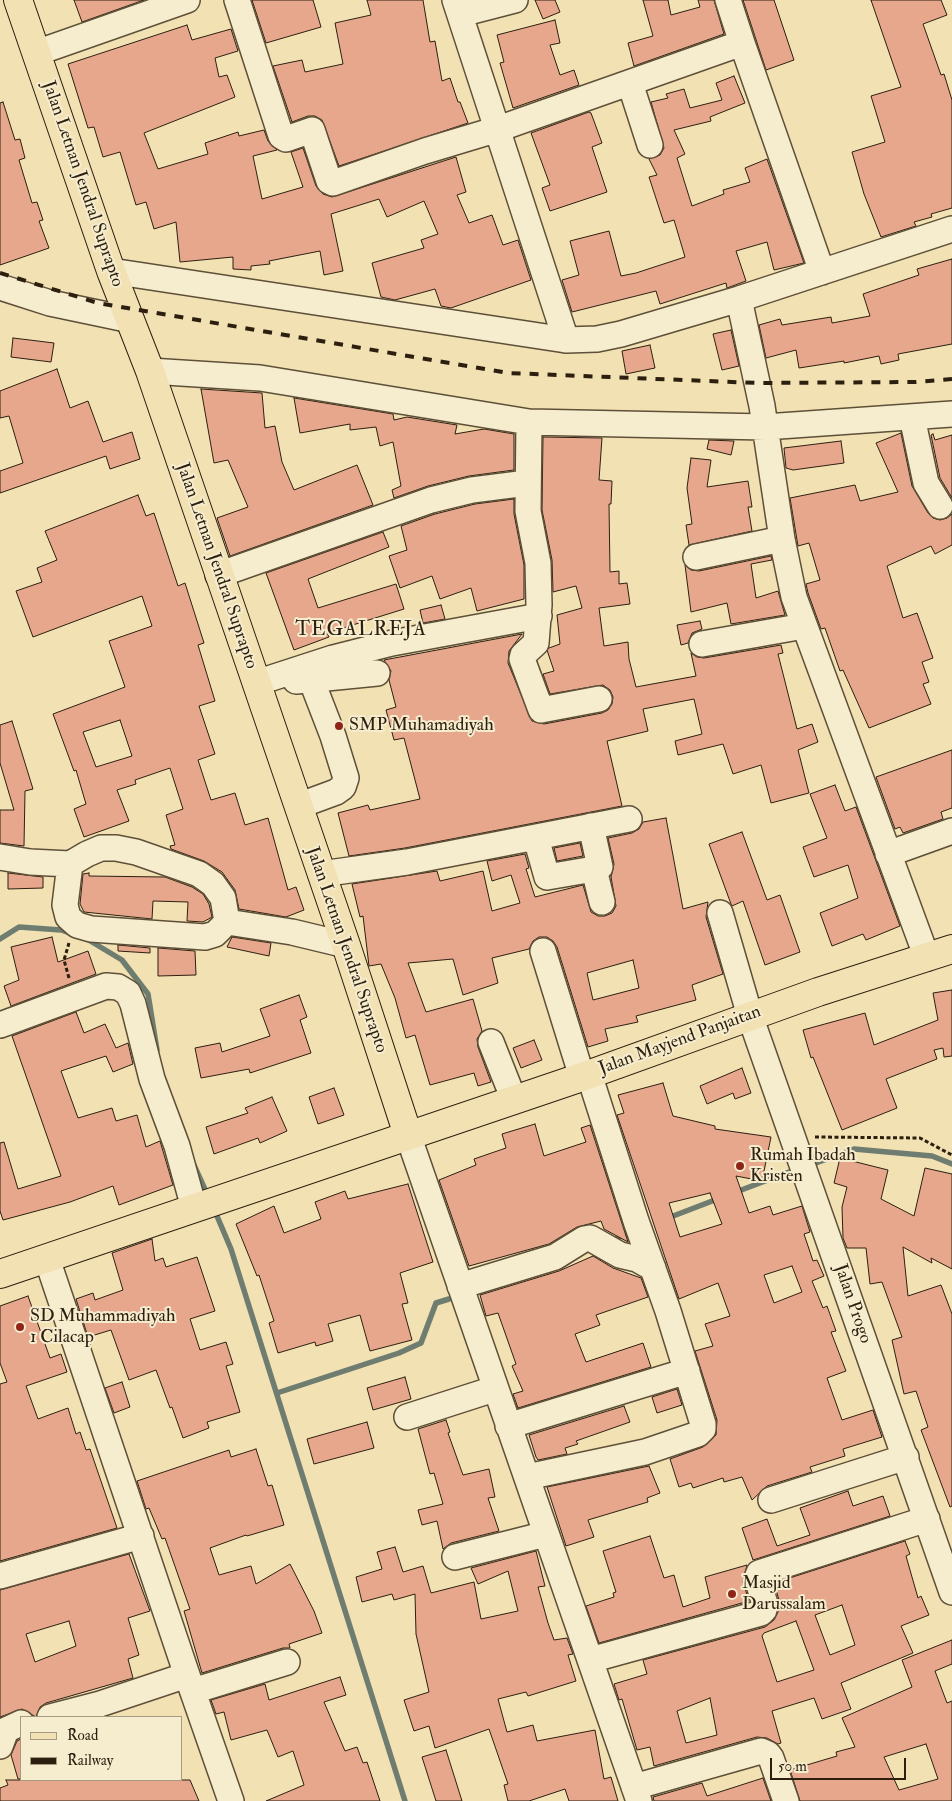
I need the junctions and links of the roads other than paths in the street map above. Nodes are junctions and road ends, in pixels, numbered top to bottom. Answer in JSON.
{"nodes":[{"id":1,"x":18,"y":0,"type":"edge"},
{"id":2,"x":187,"y":0,"type":"edge"},
{"id":3,"x":237,"y":0,"type":"edge"},
{"id":4,"x":515,"y":0,"type":"edge"},
{"id":5,"x":728,"y":0,"type":"edge"},
{"id":6,"x":458,"y":7,"type":"edge"},
{"id":7,"x":742,"y":43,"type":"junction"},
{"id":8,"x":36,"y":53,"type":"junction"},
{"id":9,"x":630,"y":83,"type":"junction"},
{"id":10,"x":498,"y":129,"type":"junction"},
{"id":11,"x":650,"y":145,"type":"dead end"},
{"id":12,"x":952,"y":229,"type":"edge"},
{"id":13,"x":111,"y":271,"type":"junction"},
{"id":14,"x":822,"y":272,"type":"junction"},
{"id":15,"x":0,"y":287,"type":"edge"},
{"id":16,"x":739,"y":299,"type":"junction"},
{"id":17,"x":131,"y":320,"type":"junction"},
{"id":18,"x":566,"y":340,"type":"junction"},
{"id":19,"x":150,"y":371,"type":"junction"},
{"id":20,"x":952,"y":414,"type":"edge"},
{"id":21,"x":912,"y":417,"type":"junction"},
{"id":22,"x":529,"y":422,"type":"junction"},
{"id":23,"x":766,"y":427,"type":"junction"},
{"id":24,"x":527,"y":483,"type":"junction"},
{"id":25,"x":940,"y":506,"type":"dead end"},
{"id":26,"x":782,"y":539,"type":"junction"},
{"id":27,"x":696,"y":557,"type":"dead end"},
{"id":28,"x":218,"y":575,"type":"junction"},
{"id":29,"x":539,"y":616,"type":"junction"},
{"id":30,"x":804,"y":626,"type":"junction"},
{"id":31,"x":702,"y":644,"type":"dead end"},
{"id":32,"x":377,"y":673,"type":"dead end"},
{"id":33,"x":311,"y":679,"type":"junction"},
{"id":34,"x":256,"y":684,"type":"junction"},
{"id":35,"x":599,"y":699,"type":"dead end"},
{"id":36,"x":298,"y":806,"type":"junction"},
{"id":37,"x":629,"y":819,"type":"dead end"},
{"id":38,"x":591,"y":826,"type":"junction"},
{"id":39,"x":952,"y":831,"type":"edge"},
{"id":40,"x":536,"y":838,"type":"junction"},
{"id":41,"x":888,"y":854,"type":"junction"},
{"id":42,"x":0,"y":857,"type":"edge"},
{"id":43,"x":77,"y":860,"type":"junction"},
{"id":44,"x":594,"y":869,"type":"junction"},
{"id":45,"x":321,"y":874,"type":"junction"},
{"id":46,"x":602,"y":902,"type":"dead end"},
{"id":47,"x":720,"y":913,"type":"dead end"},
{"id":48,"x":227,"y":922,"type":"junction"},
{"id":49,"x":346,"y":945,"type":"junction"},
{"id":50,"x":543,"y":951,"type":"dead end"},
{"id":51,"x":940,"y":953,"type":"edge"},
{"id":52,"x":750,"y":1016,"type":"junction"},
{"id":53,"x":0,"y":1025,"type":"edge"},
{"id":54,"x":491,"y":1042,"type":"dead end"},
{"id":55,"x":585,"y":1075,"type":"junction"},
{"id":56,"x":514,"y":1100,"type":"junction"},
{"id":57,"x":408,"y":1135,"type":"junction"},
{"id":58,"x":197,"y":1207,"type":"junction"},
{"id":59,"x":47,"y":1258,"type":"junction"},
{"id":60,"x":653,"y":1268,"type":"junction"},
{"id":61,"x":0,"y":1274,"type":"edge"},
{"id":62,"x":460,"y":1286,"type":"junction"},
{"id":63,"x":687,"y":1371,"type":"junction"},
{"id":64,"x":494,"y":1389,"type":"junction"},
{"id":65,"x":407,"y":1417,"type":"dead end"},
{"id":66,"x":508,"y":1426,"type":"junction"},
{"id":67,"x":906,"y":1457,"type":"junction"},
{"id":68,"x":527,"y":1477,"type":"junction"},
{"id":69,"x":771,"y":1500,"type":"dead end"},
{"id":70,"x":927,"y":1519,"type":"junction"},
{"id":71,"x":546,"y":1534,"type":"junction"},
{"id":72,"x":141,"y":1536,"type":"junction"},
{"id":73,"x":455,"y":1557,"type":"dead end"},
{"id":74,"x":0,"y":1576,"type":"edge"},
{"id":75,"x":952,"y":1592,"type":"edge"},
{"id":76,"x":590,"y":1660,"type":"junction"},
{"id":77,"x":287,"y":1662,"type":"dead end"},
{"id":78,"x":190,"y":1683,"type":"junction"},
{"id":79,"x":54,"y":1716,"type":"edge"},
{"id":80,"x":20,"y":1723,"type":"edge"},
{"id":81,"x":0,"y":1746,"type":"edge"},
{"id":82,"x":637,"y":1794,"type":"edge"},
{"id":83,"x":232,"y":1801,"type":"edge"},
{"id":84,"x":786,"y":1801,"type":"edge"}],
"edges":[{"from":1,"to":8,"type":"main road","name":"Jalan Letnan Jendral Suprapto"},
{"from":2,"to":8,"type":"street"},
{"from":3,"to":10,"type":"street"},
{"from":4,"to":6,"type":"street"},
{"from":5,"to":7,"type":"street"},
{"from":6,"to":10,"type":"street"},
{"from":7,"to":9,"type":"street"},
{"from":7,"to":14,"type":"street"},
{"from":8,"to":13,"type":"main road","name":"Jalan Letnan Jendral Suprapto"},
{"from":9,"to":10,"type":"street"},
{"from":9,"to":11,"type":"street"},
{"from":10,"to":18,"type":"street"},
{"from":12,"to":14,"type":"street"},
{"from":13,"to":17,"type":"main road","name":"Jalan Letnan Jendral Suprapto"},
{"from":13,"to":18,"type":"street"},
{"from":14,"to":16,"type":"street"},
{"from":15,"to":17,"type":"street"},
{"from":16,"to":18,"type":"street"},
{"from":16,"to":23,"type":"street"},
{"from":17,"to":19,"type":"main road","name":"Jalan Letnan Jendral Suprapto"},
{"from":19,"to":22,"type":"street"},
{"from":19,"to":28,"type":"main road","name":"Jalan Letnan Jendral Suprapto"},
{"from":20,"to":21,"type":"street"},
{"from":21,"to":23,"type":"street"},
{"from":21,"to":25,"type":"street"},
{"from":22,"to":23,"type":"street"},
{"from":22,"to":24,"type":"street"},
{"from":23,"to":26,"type":"street"},
{"from":24,"to":28,"type":"street"},
{"from":24,"to":29,"type":"street"},
{"from":26,"to":27,"type":"street"},
{"from":26,"to":30,"type":"street"},
{"from":28,"to":34,"type":"main road","name":"Jalan Letnan Jendral Suprapto"},
{"from":29,"to":34,"type":"street"},
{"from":29,"to":35,"type":"street"},
{"from":30,"to":31,"type":"street"},
{"from":30,"to":41,"type":"street"},
{"from":32,"to":33,"type":"street"},
{"from":33,"to":34,"type":"street"},
{"from":33,"to":36,"type":"street"},
{"from":34,"to":36,"type":"main road","name":"Jalan Letnan Jendral Suprapto"},
{"from":36,"to":45,"type":"main road","name":"Jalan Letnan Jendral Suprapto"},
{"from":37,"to":38,"type":"street"},
{"from":38,"to":40,"type":"street"},
{"from":38,"to":44,"type":"street"},
{"from":39,"to":41,"type":"street"},
{"from":40,"to":44,"type":"street"},
{"from":40,"to":45,"type":"street"},
{"from":41,"to":51,"type":"street"},
{"from":42,"to":43,"type":"street"},
{"from":43,"to":48,"type":"street"},
{"from":43,"to":48,"type":"street"},
{"from":44,"to":46,"type":"street"},
{"from":45,"to":49,"type":"main road","name":"Jalan Letnan Jendral Suprapto"},
{"from":47,"to":52,"type":"street","name":"Jalan Progo"},
{"from":48,"to":49,"type":"street"},
{"from":49,"to":57,"type":"main road","name":"Jalan Letnan Jendral Suprapto"},
{"from":50,"to":55,"type":"street"},
{"from":51,"to":52,"type":"main road","name":"Jalan Mayjend Panjaitan"},
{"from":52,"to":55,"type":"main road","name":"Jalan Mayjend Panjaitan"},
{"from":52,"to":67,"type":"street","name":"Jalan Progo"},
{"from":53,"to":58,"type":"street"},
{"from":54,"to":56,"type":"street"},
{"from":55,"to":56,"type":"main road","name":"Jalan Mayjend Panjaitan"},
{"from":55,"to":60,"type":"street"},
{"from":56,"to":57,"type":"main road","name":"Jalan Mayjend Panjaitan"},
{"from":57,"to":58,"type":"main road","name":"Jalan Mayjend Panjaitan"},
{"from":57,"to":62,"type":"street"},
{"from":58,"to":59,"type":"main road","name":"Jalan Mayjend Panjaitan"},
{"from":59,"to":61,"type":"main road","name":"Jalan Mayjend Panjaitan"},
{"from":59,"to":72,"type":"street"},
{"from":60,"to":62,"type":"street"},
{"from":60,"to":63,"type":"street"},
{"from":62,"to":64,"type":"street"},
{"from":63,"to":66,"type":"street"},
{"from":63,"to":68,"type":"street"},
{"from":64,"to":65,"type":"street"},
{"from":64,"to":66,"type":"street"},
{"from":66,"to":68,"type":"street"},
{"from":67,"to":69,"type":"street"},
{"from":67,"to":70,"type":"street","name":"Jalan Progo"},
{"from":68,"to":71,"type":"street"},
{"from":70,"to":75,"type":"street","name":"Jalan Progo"},
{"from":70,"to":76,"type":"street"},
{"from":71,"to":73,"type":"street"},
{"from":71,"to":76,"type":"street"},
{"from":72,"to":74,"type":"street"},
{"from":72,"to":78,"type":"street"},
{"from":76,"to":82,"type":"street"},
{"from":77,"to":78,"type":"street"},
{"from":78,"to":79,"type":"street"},
{"from":78,"to":83,"type":"street"},
{"from":80,"to":81,"type":"street"},
{"from":82,"to":84,"type":"street"}]}
